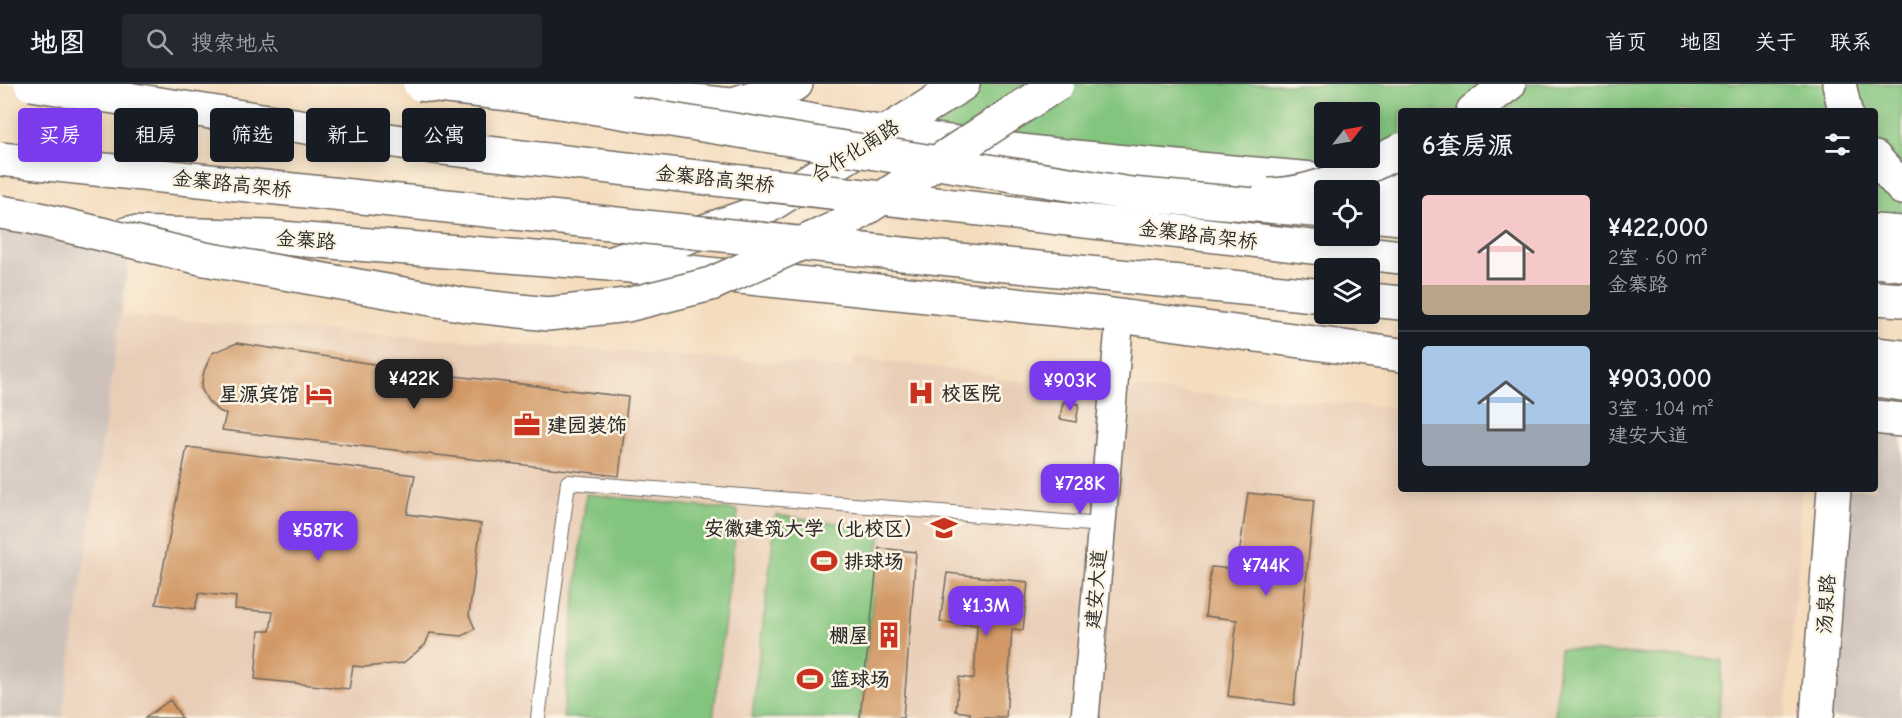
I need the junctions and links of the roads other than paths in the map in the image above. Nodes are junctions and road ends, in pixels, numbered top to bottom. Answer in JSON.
{"nodes":[{"id":1,"x":32,"y":84,"type":"edge"},
{"id":2,"x":420,"y":84,"type":"edge"},
{"id":3,"x":547,"y":84,"type":"edge"},
{"id":4,"x":621,"y":84,"type":"edge"},
{"id":5,"x":796,"y":84,"type":"edge"},
{"id":6,"x":963,"y":84,"type":"edge"},
{"id":7,"x":1057,"y":84,"type":"edge"},
{"id":8,"x":1509,"y":84,"type":"edge"},
{"id":9,"x":1839,"y":84,"type":"edge"},
{"id":10,"x":510,"y":94,"type":"junction"},
{"id":11,"x":730,"y":105,"type":"junction"},
{"id":12,"x":1477,"y":108,"type":"edge"},
{"id":13,"x":1844,"y":108,"type":"edge"},
{"id":14,"x":881,"y":134,"type":"junction"},
{"id":15,"x":1398,"y":152,"type":"edge"},
{"id":16,"x":0,"y":159,"type":"edge"},
{"id":17,"x":1878,"y":161,"type":"edge"},
{"id":18,"x":1398,"y":187,"type":"edge"},
{"id":19,"x":1902,"y":188,"type":"edge"},
{"id":20,"x":1131,"y":194,"type":"junction"},
{"id":21,"x":1314,"y":210,"type":"edge"},
{"id":22,"x":0,"y":212,"type":"edge"},
{"id":23,"x":1380,"y":216,"type":"edge"},
{"id":24,"x":1398,"y":218,"type":"edge"},
{"id":25,"x":0,"y":229,"type":"edge"},
{"id":26,"x":1878,"y":231,"type":"edge"},
{"id":27,"x":1902,"y":233,"type":"edge"},
{"id":28,"x":1398,"y":257,"type":"edge"},
{"id":29,"x":1878,"y":261,"type":"edge"},
{"id":30,"x":610,"y":264,"type":"junction"},
{"id":31,"x":1902,"y":264,"type":"edge"},
{"id":32,"x":1314,"y":295,"type":"edge"},
{"id":33,"x":1878,"y":298,"type":"edge"},
{"id":34,"x":1902,"y":300,"type":"edge"},
{"id":35,"x":1380,"y":301,"type":"edge"},
{"id":36,"x":1398,"y":303,"type":"edge"},
{"id":37,"x":1120,"y":316,"type":"junction"},
{"id":38,"x":1878,"y":354,"type":"edge"},
{"id":39,"x":1398,"y":355,"type":"edge"},
{"id":40,"x":1902,"y":357,"type":"edge"},
{"id":41,"x":1878,"y":380,"type":"edge"},
{"id":42,"x":1902,"y":384,"type":"edge"},
{"id":43,"x":1878,"y":417,"type":"edge"},
{"id":44,"x":1902,"y":420,"type":"edge"},
{"id":45,"x":1834,"y":492,"type":"edge"},
{"id":46,"x":1102,"y":525,"type":"junction"},
{"id":47,"x":538,"y":718,"type":"edge"},
{"id":48,"x":1085,"y":718,"type":"edge"},
{"id":49,"x":1817,"y":718,"type":"edge"}],
"edges":[{"from":1,"to":28,"type":"main road","name":"金寨路高架桥","bridge":true},
{"from":2,"to":10,"type":"main road","bridge":true},
{"from":3,"to":11,"type":"main road"},
{"from":4,"to":10,"type":"main road","bridge":true},
{"from":5,"to":11,"type":"main road"},
{"from":6,"to":14,"type":"main road","name":"合作化南路"},
{"from":7,"to":22,"type":"main road","bridge":true},
{"from":8,"to":12,"type":"main road"},
{"from":9,"to":13,"type":"main road"},
{"from":10,"to":20,"type":"main road","bridge":true},
{"from":11,"to":14,"type":"main road"},
{"from":14,"to":18,"type":"main road"},
{"from":14,"to":30,"type":"main road","name":"合作化南路"},
{"from":15,"to":20,"type":"main road","bridge":true},
{"from":16,"to":32,"type":"main road","name":"金寨路高架桥","bridge":true},
{"from":17,"to":19,"type":"main road"},
{"from":20,"to":21,"type":"main road","bridge":true},
{"from":23,"to":24,"type":"main road"},
{"from":25,"to":30,"type":"main road","name":"金寨路"},
{"from":26,"to":27,"type":"main road"},
{"from":29,"to":31,"type":"main road"},
{"from":30,"to":37,"type":"main road","name":"金寨路"},
{"from":33,"to":34,"type":"main road"},
{"from":35,"to":36,"type":"main road"},
{"from":37,"to":39,"type":"main road","name":"金寨路"},
{"from":37,"to":46,"type":"street","name":"建安大道"},
{"from":38,"to":40,"type":"main road"},
{"from":41,"to":42,"type":"main road"},
{"from":43,"to":44,"type":"main road"},
{"from":45,"to":49,"type":"main road","name":"汤泉路"},
{"from":46,"to":47,"type":"lane"},
{"from":46,"to":48,"type":"street","name":"建安大道"}]}
